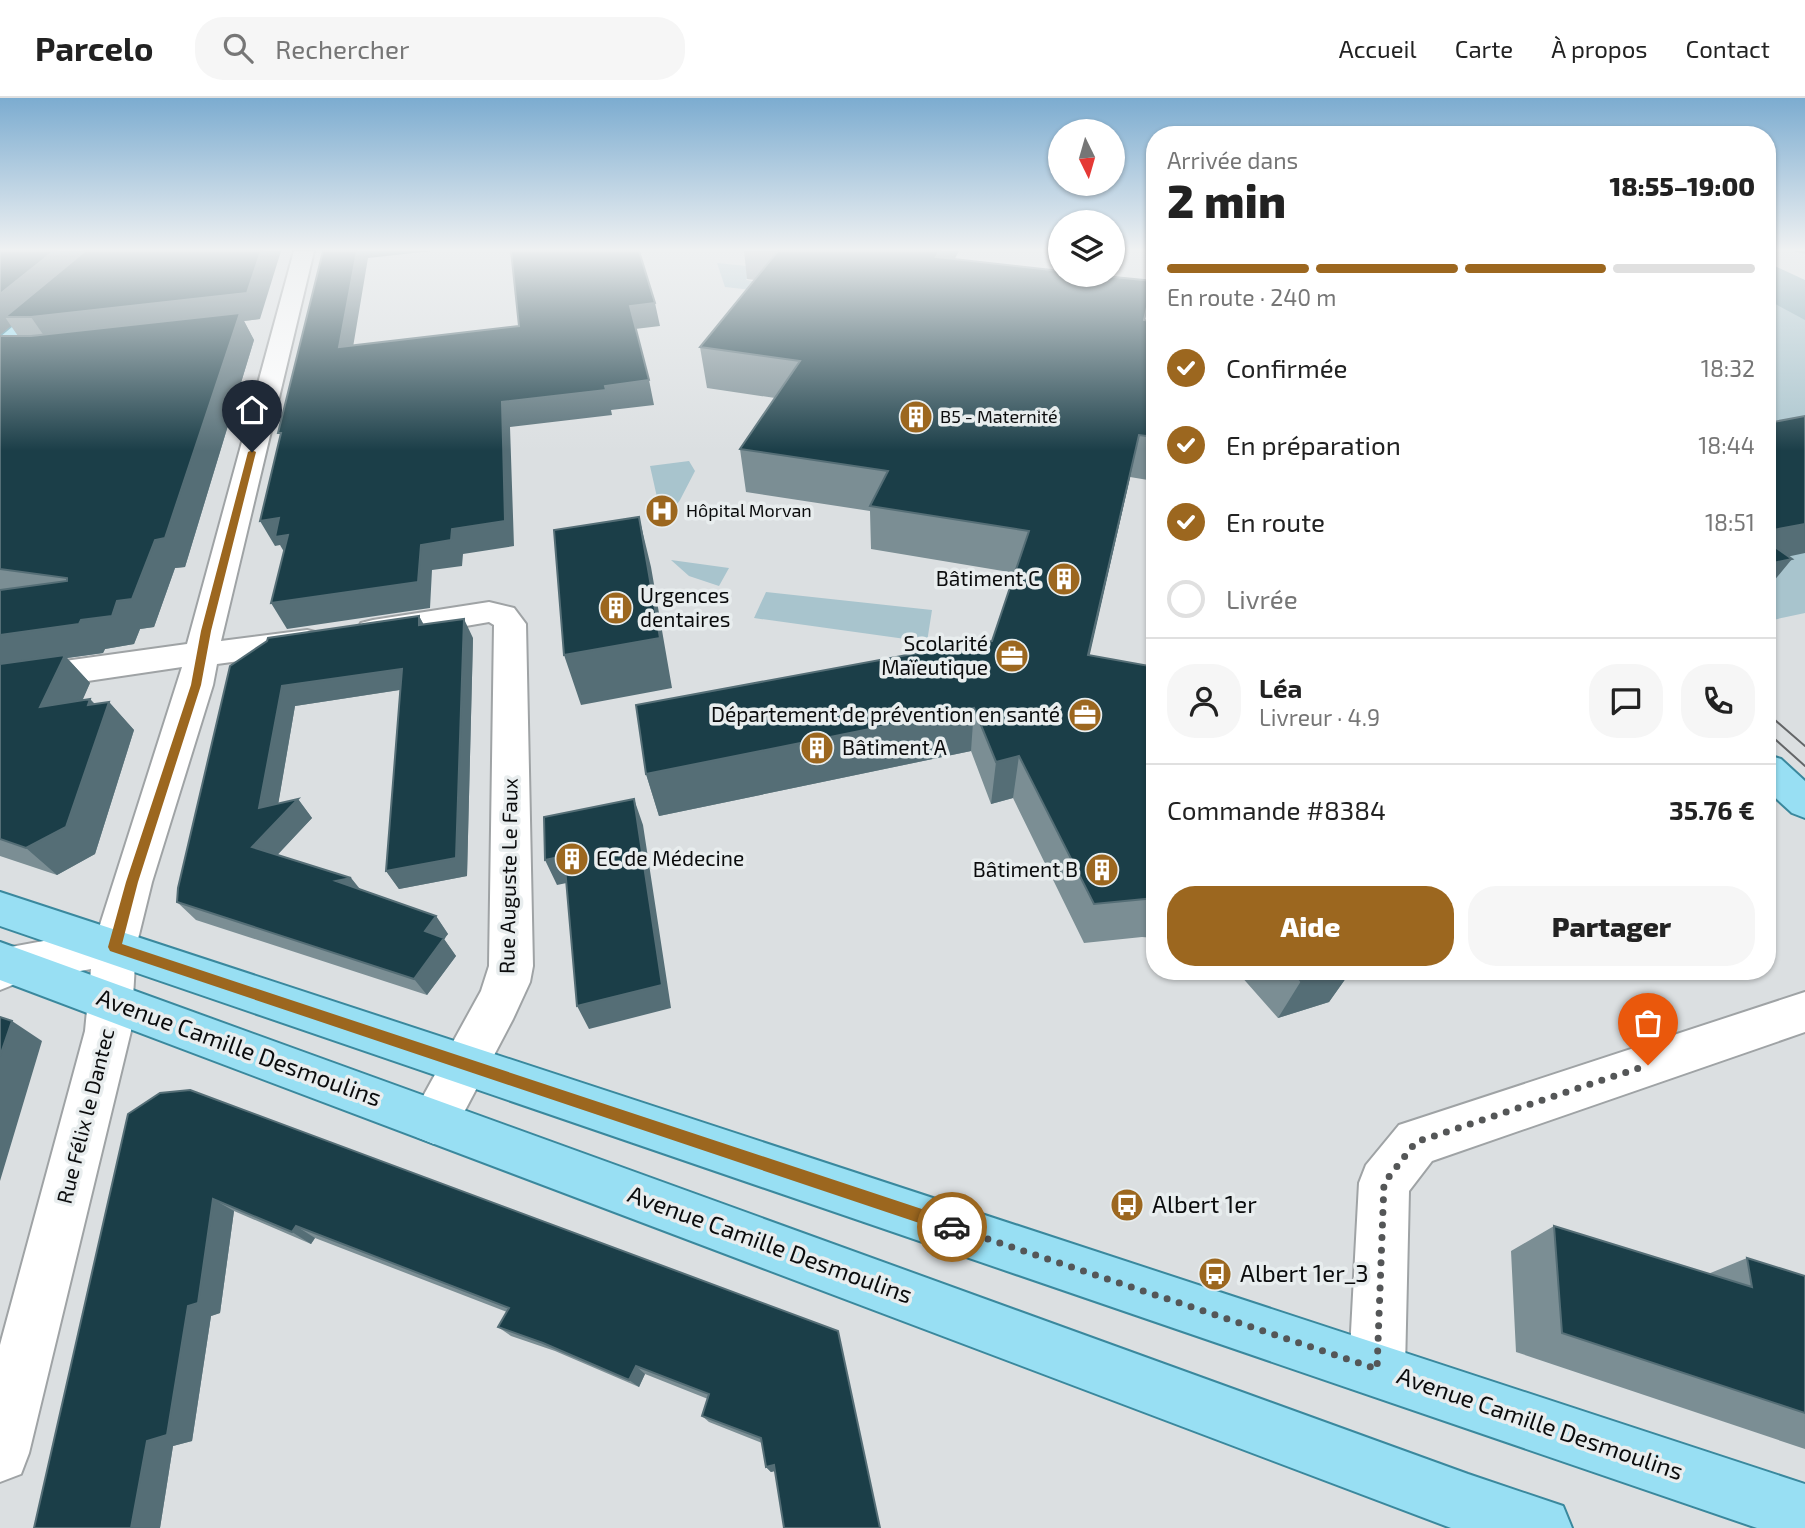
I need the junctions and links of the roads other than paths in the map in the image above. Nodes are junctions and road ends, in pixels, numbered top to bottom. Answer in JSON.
{"nodes":[{"id":1,"x":37,"y":318,"type":"edge"},
{"id":2,"x":278,"y":318,"type":"edge"},
{"id":3,"x":0,"y":349,"type":"edge"},
{"id":4,"x":0,"y":354,"type":"edge"},
{"id":5,"x":34,"y":354,"type":"edge"},
{"id":6,"x":203,"y":654,"type":"junction"},
{"id":7,"x":0,"y":682,"type":"edge"},
{"id":8,"x":1776,"y":776,"type":"edge"},
{"id":9,"x":1805,"y":803,"type":"edge"},
{"id":10,"x":0,"y":909,"type":"edge"},
{"id":11,"x":115,"y":947,"type":"junction"},
{"id":12,"x":4,"y":965,"type":"edge"},
{"id":13,"x":112,"y":1002,"type":"junction"},
{"id":14,"x":1805,"y":1012,"type":"edge"},
{"id":15,"x":465,"y":1065,"type":"junction"},
{"id":16,"x":434,"y":1120,"type":"junction"},
{"id":17,"x":1377,"y":1369,"type":"junction"},
{"id":18,"x":0,"y":1453,"type":"edge"},
{"id":19,"x":1805,"y":1514,"type":"edge"},
{"id":20,"x":1467,"y":1516,"type":"edge"},
{"id":21,"x":1541,"y":1528,"type":"edge"}],
"edges":[{"from":1,"to":3,"type":"main road"},
{"from":2,"to":6,"type":"street","name":"Rue Félix le Dantec"},
{"from":4,"to":5,"type":"street"},
{"from":6,"to":7,"type":"street"},
{"from":6,"to":11,"type":"street","name":"Rue Félix le Dantec"},
{"from":6,"to":15,"type":"street","name":"Rue Auguste Le Faux"},
{"from":8,"to":9,"type":"main road"},
{"from":10,"to":11,"type":"main road","name":"Avenue Camille Desmoulins"},
{"from":11,"to":12,"type":"street"},
{"from":11,"to":13,"type":"street","name":"Rue Félix le Dantec"},
{"from":11,"to":15,"type":"main road","name":"Avenue Camille Desmoulins"},
{"from":12,"to":13,"type":"main road","name":"Avenue Camille Desmoulins"},
{"from":13,"to":16,"type":"main road","name":"Avenue Camille Desmoulins"},
{"from":13,"to":18,"type":"street","name":"Rue Félix le Dantec"},
{"from":14,"to":17,"type":"street"},
{"from":15,"to":16,"type":"street","name":"Rue Auguste Le Faux"},
{"from":15,"to":17,"type":"main road","name":"Avenue Camille Desmoulins"},
{"from":16,"to":20,"type":"main road","name":"Avenue Camille Desmoulins"},
{"from":17,"to":19,"type":"main road","name":"Avenue Camille Desmoulins"},
{"from":20,"to":21,"type":"main road","name":"Avenue Camille Desmoulins"}]}
